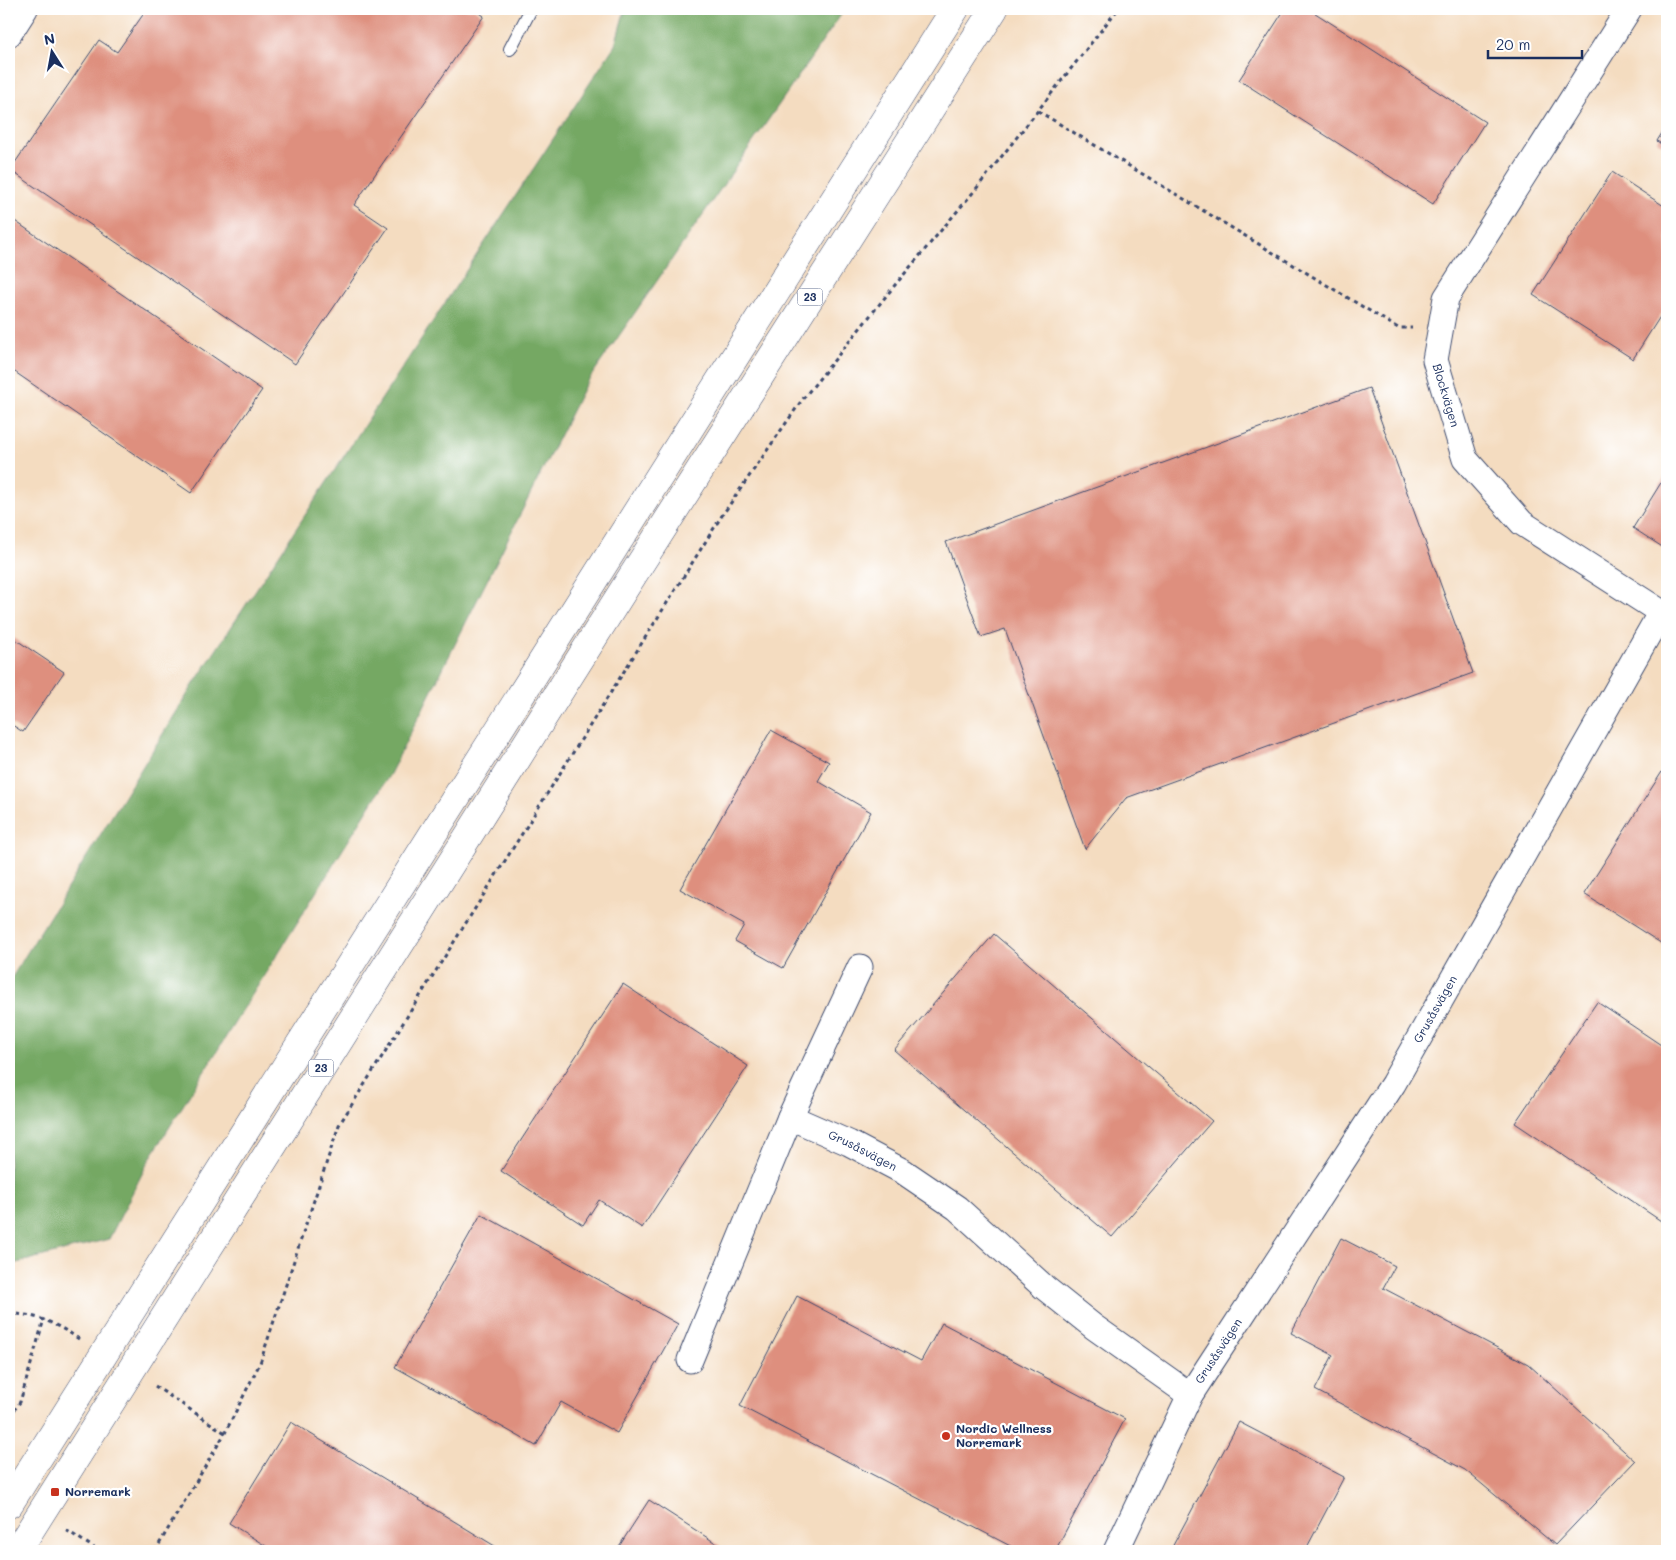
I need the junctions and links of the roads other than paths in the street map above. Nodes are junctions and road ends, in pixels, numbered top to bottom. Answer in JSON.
{"nodes":[{"id":1,"x":25,"y":9,"type":"edge"},
{"id":2,"x":531,"y":9,"type":"edge"},
{"id":3,"x":955,"y":9,"type":"edge"},
{"id":4,"x":994,"y":9,"type":"edge"},
{"id":5,"x":1629,"y":9,"type":"edge"},
{"id":6,"x":9,"y":34,"type":"edge"},
{"id":7,"x":510,"y":49,"type":"dead end"},
{"id":8,"x":1664,"y":614,"type":"edge"},
{"id":9,"x":860,"y":967,"type":"dead end"},
{"id":10,"x":790,"y":1117,"type":"junction"},
{"id":11,"x":690,"y":1360,"type":"dead end"},
{"id":12,"x":1190,"y":1396,"type":"junction"},
{"id":13,"x":9,"y":1504,"type":"edge"},
{"id":14,"x":17,"y":1551,"type":"edge"},
{"id":15,"x":1116,"y":1551,"type":"edge"}],
"edges":[{"from":1,"to":6,"type":"street"},
{"from":2,"to":7,"type":"lane"},
{"from":3,"to":13,"type":"main road","number":"23"},
{"from":4,"to":14,"type":"main road","number":"23"},
{"from":5,"to":8,"type":"street","name":"Blockvägen"},
{"from":8,"to":12,"type":"street","name":"Grusåsvägen"},
{"from":9,"to":10,"type":"street"},
{"from":10,"to":11,"type":"street"},
{"from":10,"to":12,"type":"street","name":"Grusåsvägen"},
{"from":12,"to":15,"type":"street","name":"Grusåsvägen"}]}
